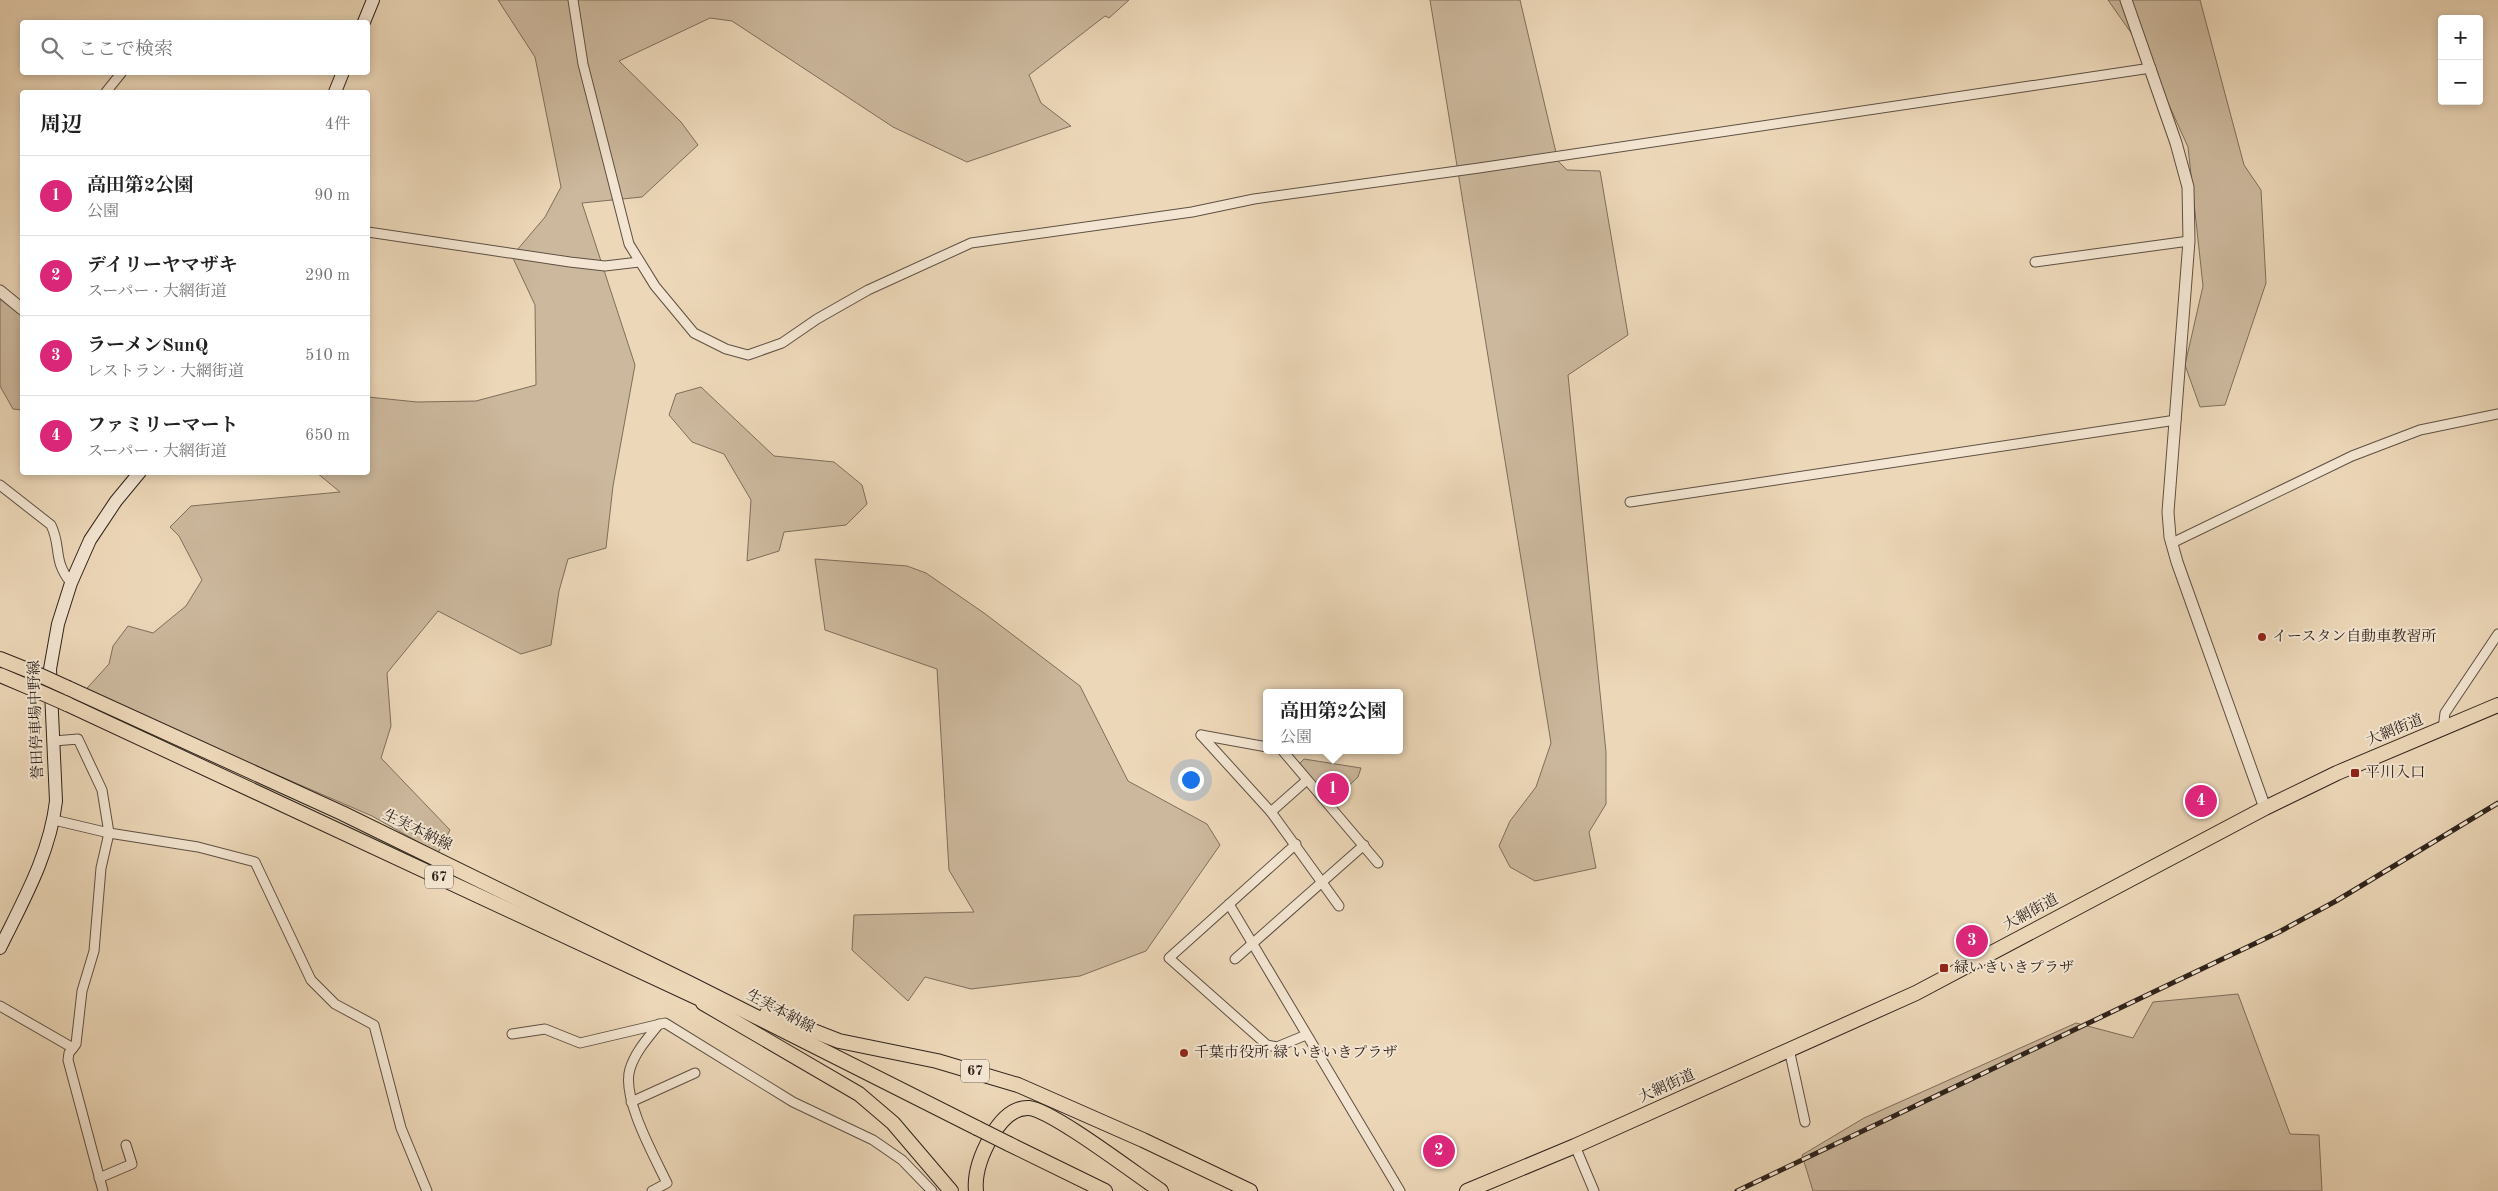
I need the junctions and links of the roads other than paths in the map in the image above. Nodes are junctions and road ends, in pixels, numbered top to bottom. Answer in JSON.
{"nodes":[{"id":1,"x":373,"y":0,"type":"edge"},
{"id":2,"x":573,"y":0,"type":"edge"},
{"id":3,"x":2126,"y":0,"type":"edge"},
{"id":4,"x":365,"y":20,"type":"edge"},
{"id":5,"x":2151,"y":68,"type":"junction"},
{"id":6,"x":120,"y":75,"type":"edge"},
{"id":7,"x":342,"y":75,"type":"edge"},
{"id":8,"x":108,"y":90,"type":"edge"},
{"id":9,"x":336,"y":90,"type":"edge"},
{"id":10,"x":370,"y":232,"type":"edge"},
{"id":11,"x":2189,"y":242,"type":"junction"},
{"id":12,"x":639,"y":262,"type":"junction"},
{"id":13,"x":2035,"y":262,"type":"dead end"},
{"id":14,"x":0,"y":291,"type":"edge"},
{"id":15,"x":20,"y":307,"type":"edge"},
{"id":16,"x":2498,"y":414,"type":"edge"},
{"id":17,"x":2176,"y":420,"type":"junction"},
{"id":18,"x":138,"y":475,"type":"edge"},
{"id":19,"x":0,"y":485,"type":"edge"},
{"id":20,"x":1630,"y":502,"type":"dead end"},
{"id":21,"x":2172,"y":543,"type":"junction"},
{"id":22,"x":71,"y":583,"type":"junction"},
{"id":23,"x":2498,"y":634,"type":"edge"},
{"id":24,"x":0,"y":659,"type":"edge"},
{"id":25,"x":0,"y":674,"type":"edge"},
{"id":26,"x":2498,"y":706,"type":"edge"},
{"id":27,"x":2443,"y":729,"type":"junction"},
{"id":28,"x":54,"y":741,"type":"junction"},
{"id":29,"x":1263,"y":746,"type":"edge"},
{"id":30,"x":1285,"y":754,"type":"edge"},
{"id":31,"x":1307,"y":780,"type":"junction"},
{"id":32,"x":2265,"y":808,"type":"junction"},
{"id":33,"x":1271,"y":812,"type":"junction"},
{"id":34,"x":54,"y":820,"type":"junction"},
{"id":35,"x":108,"y":833,"type":"junction"},
{"id":36,"x":1296,"y":844,"type":"junction"},
{"id":37,"x":1364,"y":845,"type":"junction"},
{"id":38,"x":1378,"y":863,"type":"dead end"},
{"id":39,"x":1322,"y":882,"type":"junction"},
{"id":40,"x":1229,"y":904,"type":"junction"},
{"id":41,"x":1339,"y":906,"type":"dead end"},
{"id":42,"x":1254,"y":944,"type":"junction"},
{"id":43,"x":0,"y":948,"type":"edge"},
{"id":44,"x":1235,"y":959,"type":"dead end"},
{"id":45,"x":688,"y":989,"type":"junction"},
{"id":46,"x":0,"y":1006,"type":"edge"},
{"id":47,"x":659,"y":1024,"type":"junction"},
{"id":48,"x":512,"y":1034,"type":"dead end"},
{"id":49,"x":1306,"y":1035,"type":"junction"},
{"id":50,"x":73,"y":1048,"type":"junction"},
{"id":51,"x":1789,"y":1049,"type":"junction"},
{"id":52,"x":696,"y":1073,"type":"dead end"},
{"id":53,"x":631,"y":1102,"type":"junction"},
{"id":54,"x":1805,"y":1122,"type":"dead end"},
{"id":55,"x":126,"y":1145,"type":"dead end"},
{"id":56,"x":1576,"y":1146,"type":"junction"},
{"id":57,"x":99,"y":1178,"type":"junction"},
{"id":58,"x":103,"y":1191,"type":"edge"},
{"id":59,"x":427,"y":1191,"type":"edge"},
{"id":60,"x":652,"y":1191,"type":"edge"},
{"id":61,"x":932,"y":1191,"type":"edge"},
{"id":62,"x":950,"y":1191,"type":"edge"},
{"id":63,"x":976,"y":1191,"type":"edge"},
{"id":64,"x":1105,"y":1191,"type":"edge"},
{"id":65,"x":1161,"y":1191,"type":"edge"},
{"id":66,"x":1250,"y":1191,"type":"edge"},
{"id":67,"x":1400,"y":1191,"type":"edge"},
{"id":68,"x":1467,"y":1191,"type":"edge"},
{"id":69,"x":1594,"y":1191,"type":"edge"}],
"edges":[{"from":1,"to":4,"type":"main road"},
{"from":2,"to":12,"type":"street"},
{"from":3,"to":5,"type":"street"},
{"from":5,"to":11,"type":"street"},
{"from":5,"to":12,"type":"street"},
{"from":6,"to":8,"type":"street"},
{"from":7,"to":9,"type":"main road"},
{"from":10,"to":12,"type":"street"},
{"from":11,"to":13,"type":"street"},
{"from":11,"to":17,"type":"street"},
{"from":14,"to":15,"type":"street"},
{"from":16,"to":21,"type":"street"},
{"from":17,"to":20,"type":"street"},
{"from":17,"to":21,"type":"street"},
{"from":18,"to":22,"type":"main road","name":"誉田停車場中野線"},
{"from":19,"to":22,"type":"street"},
{"from":21,"to":32,"type":"street"},
{"from":22,"to":28,"type":"main road","name":"誉田停車場中野線"},
{"from":23,"to":27,"type":"street"},
{"from":24,"to":45,"type":"main road","name":"生実本納線","number":"67","bridge":true},
{"from":25,"to":45,"type":"main road","name":"生実本納線","number":"67","bridge":true},
{"from":26,"to":27,"type":"main road","name":"大網街道"},
{"from":27,"to":32,"type":"main road","name":"大網街道"},
{"from":28,"to":34,"type":"main road","name":"誉田停車場中野線"},
{"from":28,"to":35,"type":"street"},
{"from":29,"to":33,"type":"street"},
{"from":30,"to":31,"type":"street"},
{"from":31,"to":33,"type":"street"},
{"from":31,"to":37,"type":"street"},
{"from":32,"to":51,"type":"main road","name":"大網街道"},
{"from":33,"to":36,"type":"street"},
{"from":34,"to":35,"type":"street"},
{"from":34,"to":43,"type":"main road","name":"誉田停車場中野線"},
{"from":35,"to":50,"type":"street"},
{"from":35,"to":59,"type":"street"},
{"from":36,"to":39,"type":"street"},
{"from":36,"to":40,"type":"street"},
{"from":37,"to":38,"type":"street"},
{"from":37,"to":39,"type":"street"},
{"from":39,"to":41,"type":"street"},
{"from":39,"to":42,"type":"street"},
{"from":40,"to":42,"type":"street"},
{"from":40,"to":49,"type":"street"},
{"from":42,"to":44,"type":"street"},
{"from":42,"to":49,"type":"street"},
{"from":45,"to":62,"type":"main road","number":"67"},
{"from":45,"to":64,"type":"main road","name":"生実本納線","number":"67","bridge":true},
{"from":45,"to":66,"type":"main road","number":"67"},
{"from":46,"to":50,"type":"street"},
{"from":47,"to":48,"type":"street"},
{"from":47,"to":53,"type":"street"},
{"from":47,"to":61,"type":"street"},
{"from":49,"to":67,"type":"street"},
{"from":50,"to":57,"type":"street"},
{"from":51,"to":54,"type":"street"},
{"from":51,"to":56,"type":"main road","name":"大網街道"},
{"from":52,"to":53,"type":"street"},
{"from":53,"to":60,"type":"street"},
{"from":55,"to":57,"type":"street"},
{"from":56,"to":68,"type":"main road","name":"大網街道"},
{"from":56,"to":69,"type":"street"},
{"from":57,"to":58,"type":"street"},
{"from":63,"to":65,"type":"main road"}]}
